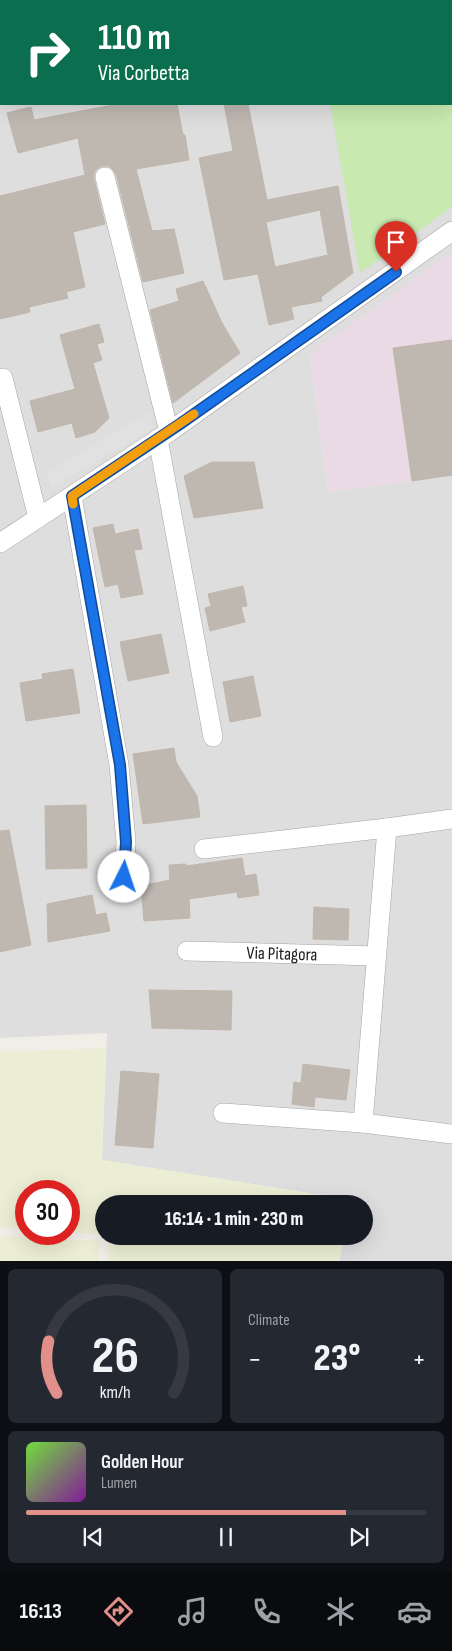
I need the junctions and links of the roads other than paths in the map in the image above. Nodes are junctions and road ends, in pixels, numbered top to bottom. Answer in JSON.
{"nodes":[{"id":1,"x":105,"y":177,"type":"dead end"},
{"id":2,"x":452,"y":231,"type":"edge"},
{"id":3,"x":3,"y":378,"type":"dead end"},
{"id":4,"x":163,"y":435,"type":"junction"},
{"id":5,"x":72,"y":496,"type":"junction"},
{"id":6,"x":38,"y":518,"type":"junction"},
{"id":7,"x":0,"y":543,"type":"edge"},
{"id":8,"x":213,"y":737,"type":"dead end"},
{"id":9,"x":452,"y":819,"type":"edge"},
{"id":10,"x":387,"y":828,"type":"junction"},
{"id":11,"x":204,"y":849,"type":"dead end"},
{"id":12,"x":124,"y":877,"type":"dead end"},
{"id":13,"x":188,"y":951,"type":"dead end"},
{"id":14,"x":376,"y":956,"type":"junction"},
{"id":15,"x":223,"y":1113,"type":"dead end"},
{"id":16,"x":363,"y":1123,"type":"junction"},
{"id":17,"x":452,"y":1134,"type":"edge"}],
"edges":[{"from":1,"to":4,"type":"street"},
{"from":2,"to":4,"type":"street"},
{"from":3,"to":6,"type":"street"},
{"from":4,"to":5,"type":"street"},
{"from":4,"to":8,"type":"street"},
{"from":5,"to":6,"type":"street"},
{"from":5,"to":12,"type":"street"},
{"from":6,"to":7,"type":"street"},
{"from":9,"to":10,"type":"street"},
{"from":10,"to":11,"type":"street"},
{"from":10,"to":14,"type":"street"},
{"from":13,"to":14,"type":"street","name":"Via Pitagora"},
{"from":14,"to":16,"type":"street"},
{"from":15,"to":16,"type":"street"},
{"from":16,"to":17,"type":"street"}]}
